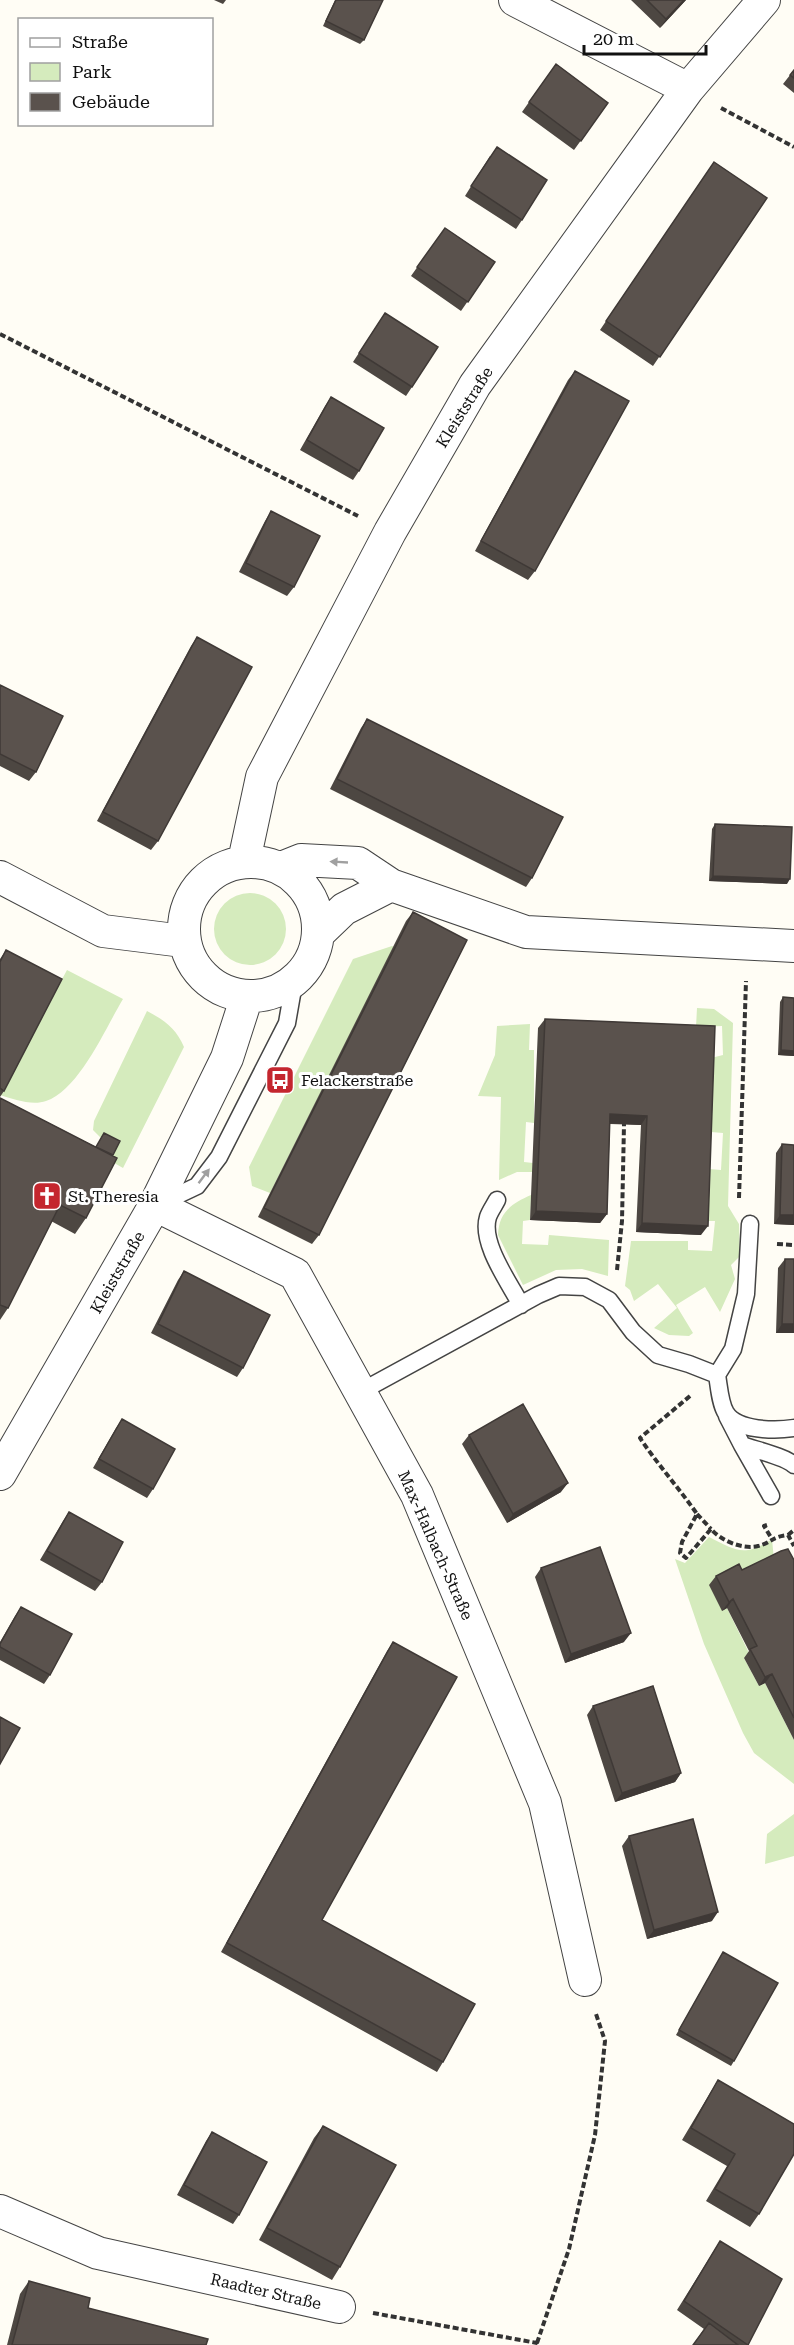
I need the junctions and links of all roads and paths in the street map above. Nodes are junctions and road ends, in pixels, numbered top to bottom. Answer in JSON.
{"nodes":[{"id":1,"x":515,"y":0,"type":"edge"},
{"id":2,"x":764,"y":0,"type":"edge"},
{"id":3,"x":688,"y":89,"type":"junction"},
{"id":4,"x":726,"y":111,"type":"dead end"},
{"id":5,"x":794,"y":147,"type":"edge"},
{"id":6,"x":0,"y":334,"type":"edge"},
{"id":7,"x":390,"y":532,"type":"junction"},
{"id":8,"x":244,"y":861,"type":"junction"},
{"id":9,"x":281,"y":868,"type":"junction"},
{"id":10,"x":0,"y":877,"type":"edge"},
{"id":11,"x":391,"y":885,"type":"junction"},
{"id":12,"x":320,"y":932,"type":"junction"},
{"id":13,"x":183,"y":941,"type":"junction"},
{"id":14,"x":748,"y":944,"type":"junction"},
{"id":15,"x":794,"y":946,"type":"edge"},
{"id":16,"x":294,"y":983,"type":"junction"},
{"id":17,"x":247,"y":996,"type":"junction"},
{"id":18,"x":624,"y":1124,"type":"edge"},
{"id":19,"x":497,"y":1200,"type":"dead end"},
{"id":20,"x":155,"y":1205,"type":"junction"},
{"id":21,"x":750,"y":1224,"type":"joint"},
{"id":22,"x":609,"y":1300,"type":"junction"},
{"id":23,"x":520,"y":1305,"type":"junction"},
{"id":24,"x":717,"y":1376,"type":"junction"},
{"id":25,"x":360,"y":1392,"type":"junction"},
{"id":26,"x":726,"y":1414,"type":"junction"},
{"id":27,"x":794,"y":1428,"type":"edge"},
{"id":28,"x":742,"y":1445,"type":"junction"},
{"id":29,"x":794,"y":1465,"type":"edge"},
{"id":30,"x":0,"y":1474,"type":"edge"},
{"id":31,"x":771,"y":1496,"type":"dead end"},
{"id":32,"x":697,"y":1514,"type":"junction"},
{"id":33,"x":764,"y":1526,"type":"dead end"},
{"id":34,"x":711,"y":1529,"type":"junction"},
{"id":35,"x":794,"y":1530,"type":"edge"},
{"id":36,"x":788,"y":1535,"type":"junction"},
{"id":37,"x":772,"y":1539,"type":"junction"},
{"id":38,"x":794,"y":1546,"type":"edge"},
{"id":39,"x":585,"y":1980,"type":"joint"},
{"id":40,"x":0,"y":2211,"type":"edge"},
{"id":41,"x":339,"y":2307,"type":"joint"},
{"id":42,"x":538,"y":2344,"type":"edge"}],
"edges":[{"from":1,"to":3,"type":"street"},
{"from":2,"to":3,"type":"street","name":"Kleiststraße"},
{"from":3,"to":7,"type":"street","name":"Kleiststraße"},
{"from":4,"to":5,"type":"path"},
{"from":6,"to":7,"type":"path"},
{"from":7,"to":8,"type":"street","name":"Kleiststraße"},
{"from":8,"to":9,"type":"street"},
{"from":8,"to":13,"type":"street"},
{"from":11,"to":9,"type":"street","one_way":true},
{"from":9,"to":12,"type":"street"},
{"from":10,"to":13,"type":"street"},
{"from":11,"to":12,"type":"street"},
{"from":11,"to":14,"type":"street"},
{"from":12,"to":16,"type":"street"},
{"from":13,"to":17,"type":"street"},
{"from":14,"to":15,"type":"street"},
{"from":14,"to":21,"type":"path"},
{"from":16,"to":17,"type":"street"},
{"from":20,"to":16,"type":"lane","one_way":true},
{"from":17,"to":20,"type":"street","name":"Kleiststraße"},
{"from":18,"to":22,"type":"path"},
{"from":19,"to":23,"type":"lane"},
{"from":20,"to":25,"type":"street","name":"Max-Halbach-Straße"},
{"from":20,"to":30,"type":"street","name":"Kleiststraße"},
{"from":21,"to":24,"type":"lane"},
{"from":22,"to":23,"type":"lane"},
{"from":22,"to":24,"type":"lane"},
{"from":23,"to":25,"type":"lane"},
{"from":24,"to":26,"type":"lane"},
{"from":24,"to":32,"type":"path"},
{"from":25,"to":39,"type":"street","name":"Max-Halbach-Straße"},
{"from":26,"to":27,"type":"lane"},
{"from":26,"to":28,"type":"lane"},
{"from":28,"to":29,"type":"lane"},
{"from":28,"to":31,"type":"lane"},
{"from":32,"to":34,"type":"path"},
{"from":32,"to":34,"type":"path"},
{"from":33,"to":37,"type":"path"},
{"from":34,"to":37,"type":"path"},
{"from":35,"to":36,"type":"path"},
{"from":36,"to":37,"type":"path"},
{"from":36,"to":38,"type":"path"},
{"from":39,"to":42,"type":"path"},
{"from":40,"to":41,"type":"street","name":"Raadter Straße"},
{"from":41,"to":42,"type":"path","name":"Raadter Straße"}]}
